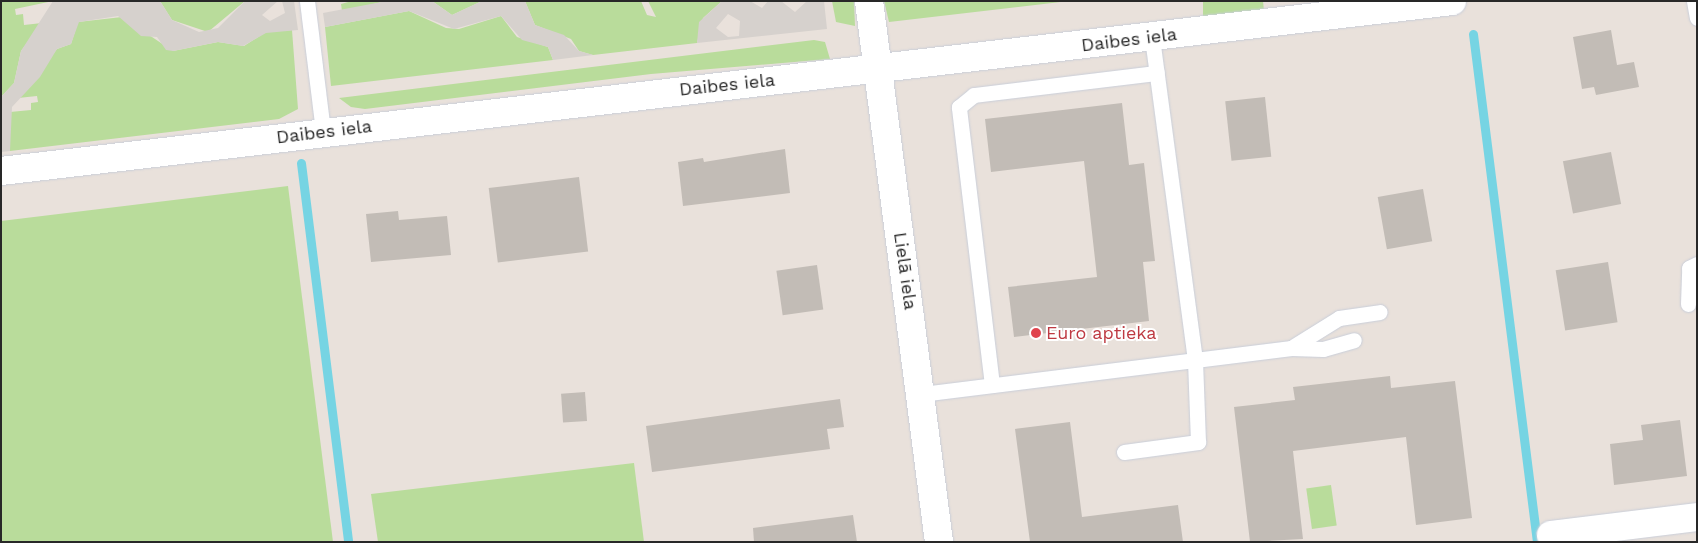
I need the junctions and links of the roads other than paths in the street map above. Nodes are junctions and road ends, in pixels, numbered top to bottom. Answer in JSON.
{"nodes":[{"id":1,"x":307,"y":1,"type":"edge"},
{"id":2,"x":869,"y":1,"type":"edge"},
{"id":3,"x":1452,"y":1,"type":"edge"},
{"id":4,"x":1694,"y":1,"type":"edge"},
{"id":5,"x":1697,"y":18,"type":"edge"},
{"id":6,"x":1152,"y":38,"type":"junction"},
{"id":7,"x":877,"y":68,"type":"junction"},
{"id":8,"x":1157,"y":73,"type":"junction"},
{"id":9,"x":323,"y":132,"type":"junction"},
{"id":10,"x":1,"y":171,"type":"edge"},
{"id":11,"x":1697,"y":264,"type":"edge"},
{"id":12,"x":1688,"y":304,"type":"dead end"},
{"id":13,"x":1380,"y":312,"type":"dead end"},
{"id":14,"x":1354,"y":340,"type":"dead end"},
{"id":15,"x":1291,"y":348,"type":"junction"},
{"id":16,"x":1195,"y":360,"type":"junction"},
{"id":17,"x":992,"y":385,"type":"junction"},
{"id":18,"x":922,"y":394,"type":"junction"},
{"id":19,"x":1124,"y":452,"type":"dead end"},
{"id":20,"x":1697,"y":518,"type":"edge"},
{"id":21,"x":1551,"y":535,"type":"dead end"},
{"id":22,"x":939,"y":542,"type":"edge"}],
"edges":[{"from":1,"to":9,"type":"lane"},
{"from":2,"to":7,"type":"street","name":"Lielā iela"},
{"from":3,"to":6,"type":"street","name":"Daibes iela"},
{"from":4,"to":5,"type":"lane"},
{"from":6,"to":7,"type":"street","name":"Daibes iela"},
{"from":6,"to":8,"type":"lane"},
{"from":7,"to":9,"type":"street","name":"Daibes iela"},
{"from":7,"to":18,"type":"street","name":"Lielā iela"},
{"from":8,"to":16,"type":"lane"},
{"from":8,"to":17,"type":"lane"},
{"from":9,"to":10,"type":"street","name":"Daibes iela"},
{"from":11,"to":12,"type":"lane"},
{"from":13,"to":15,"type":"lane"},
{"from":14,"to":15,"type":"lane"},
{"from":15,"to":16,"type":"lane"},
{"from":16,"to":17,"type":"lane"},
{"from":16,"to":19,"type":"lane"},
{"from":17,"to":18,"type":"lane"},
{"from":18,"to":22,"type":"street","name":"Lielā iela"},
{"from":20,"to":21,"type":"street"}]}
